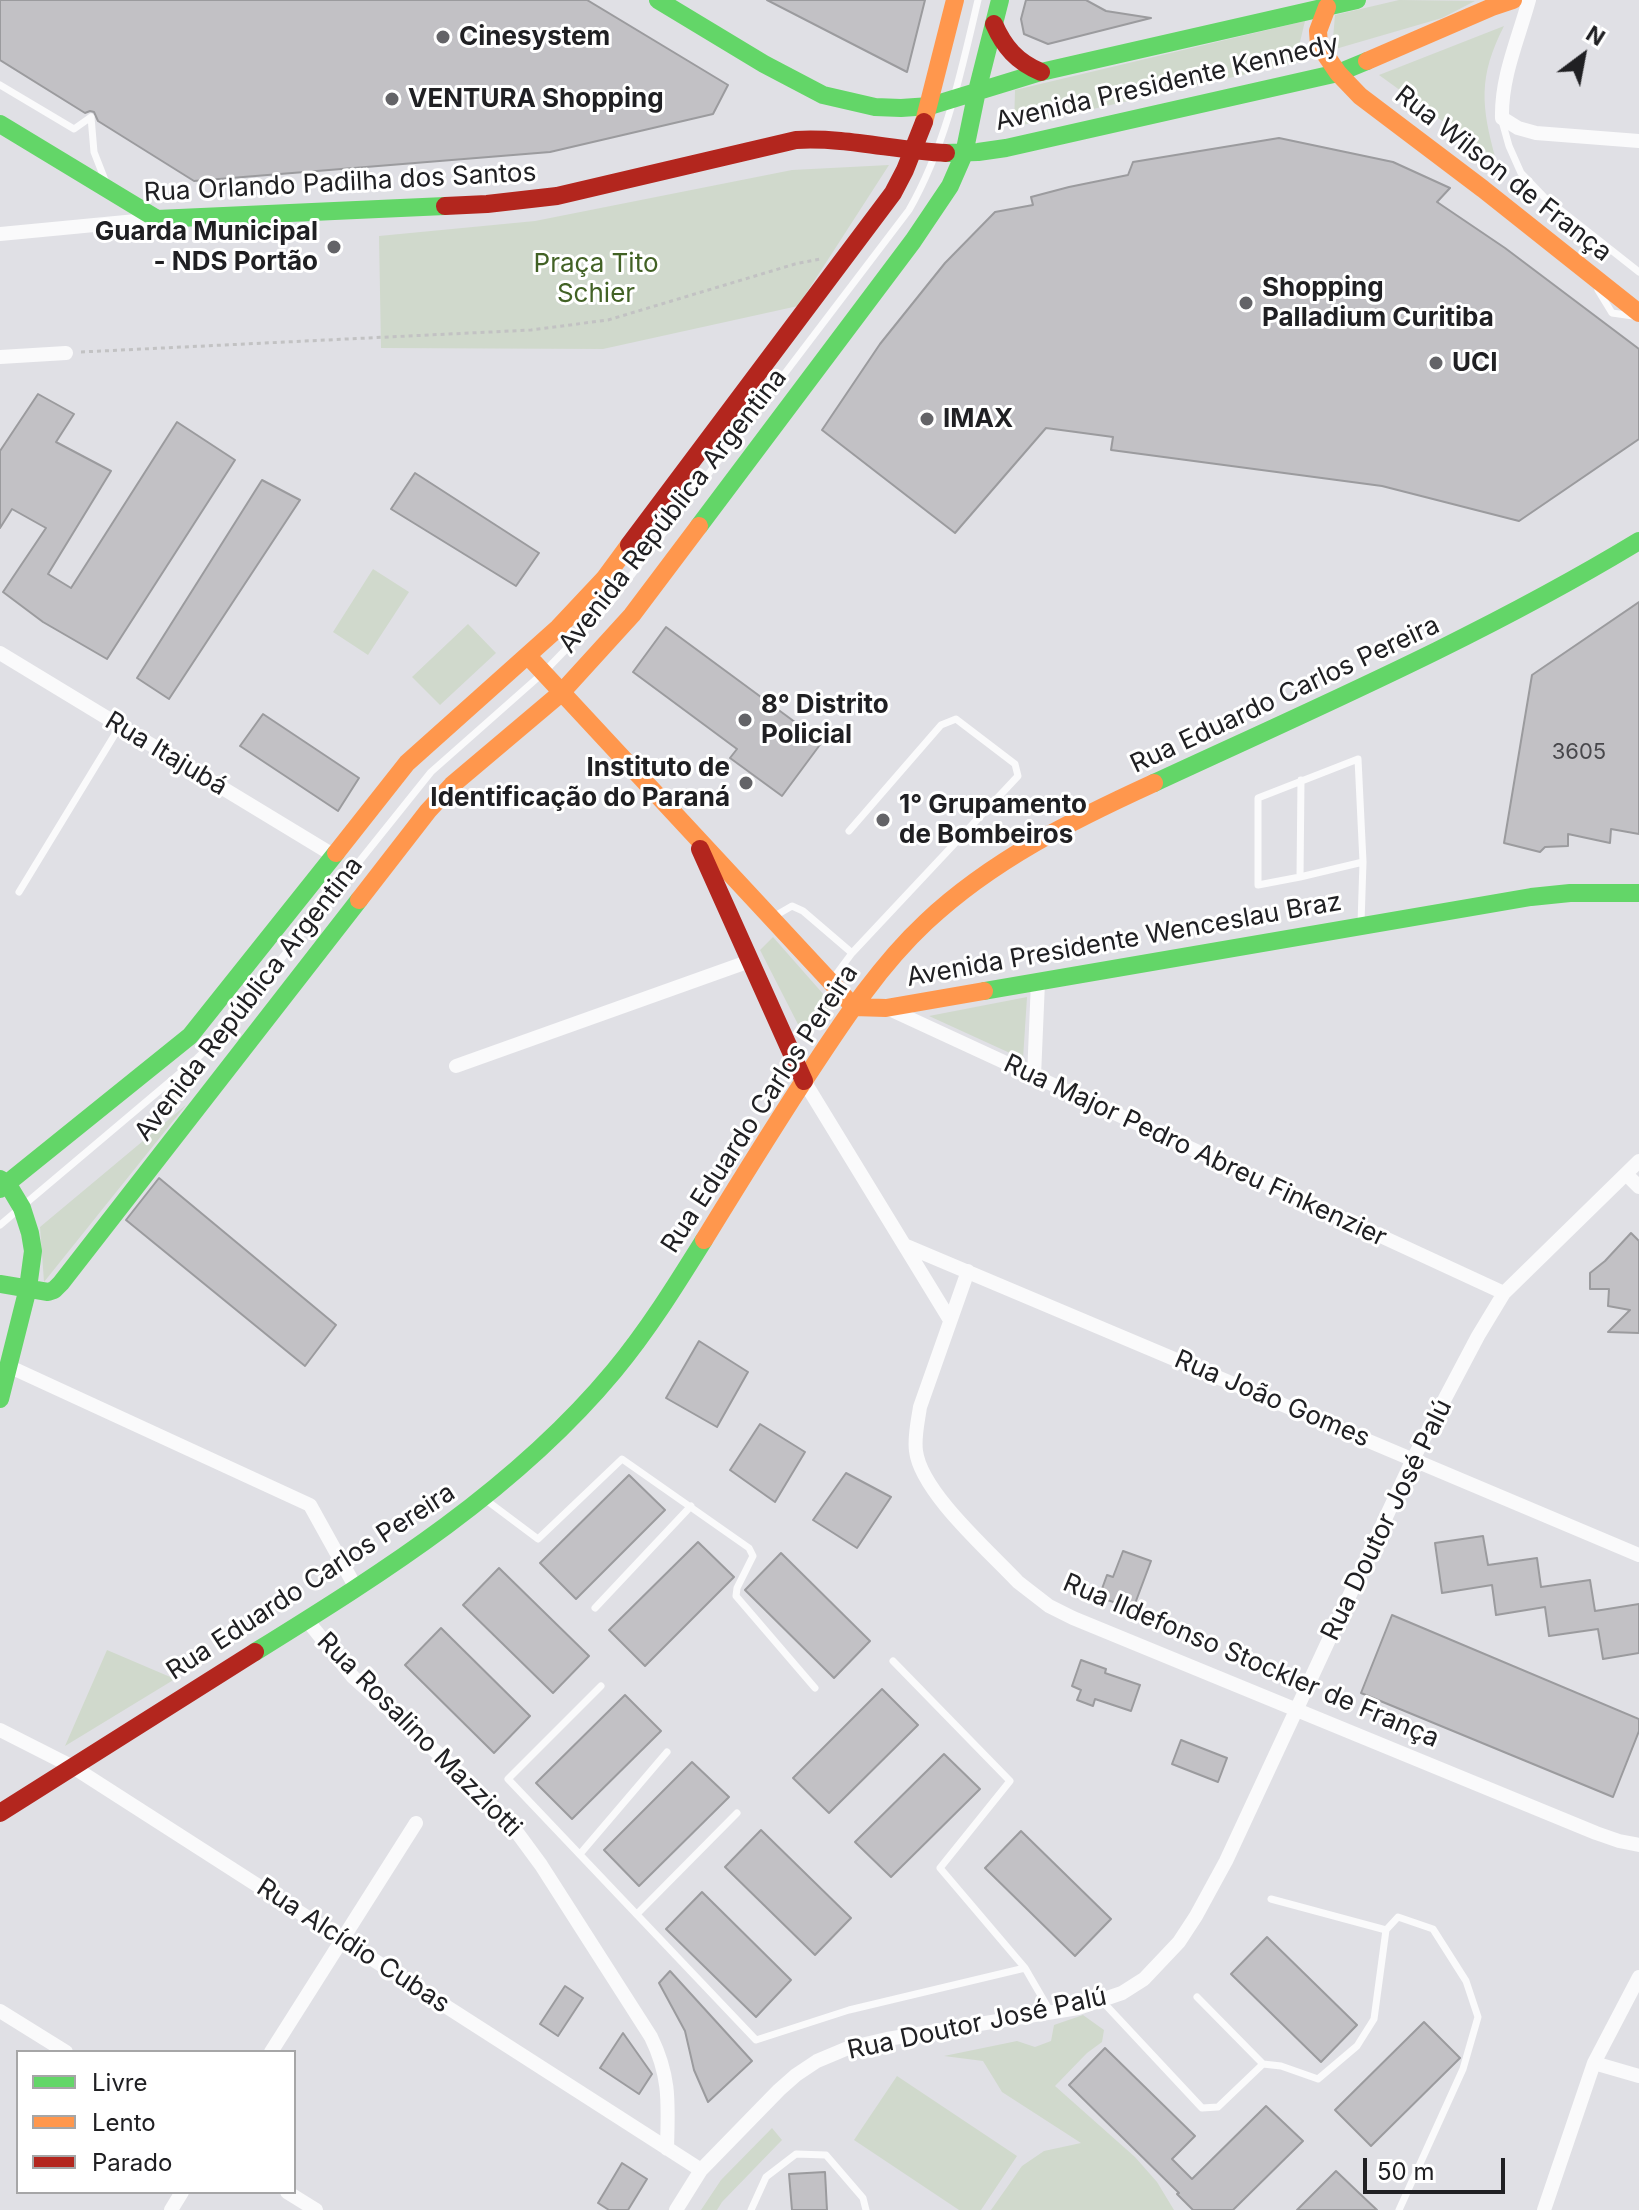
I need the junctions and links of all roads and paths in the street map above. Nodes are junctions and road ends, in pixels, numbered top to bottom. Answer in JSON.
{"nodes":[{"id":1,"x":658,"y":0,"type":"edge"},
{"id":2,"x":955,"y":0,"type":"edge"},
{"id":3,"x":978,"y":0,"type":"edge"},
{"id":4,"x":1000,"y":0,"type":"edge"},
{"id":5,"x":1357,"y":0,"type":"edge"},
{"id":6,"x":1513,"y":0,"type":"edge"},
{"id":7,"x":1529,"y":0,"type":"edge"},
{"id":8,"x":1327,"y":7,"type":"junction"},
{"id":9,"x":994,"y":24,"type":"junction"},
{"id":10,"x":1041,"y":72,"type":"junction"},
{"id":11,"x":1338,"y":73,"type":"junction"},
{"id":12,"x":0,"y":85,"type":"edge"},
{"id":13,"x":977,"y":91,"type":"junction"},
{"id":14,"x":954,"y":98,"type":"junction"},
{"id":15,"x":930,"y":106,"type":"junction"},
{"id":16,"x":1502,"y":118,"type":"junction"},
{"id":17,"x":0,"y":124,"type":"edge"},
{"id":18,"x":1639,"y":141,"type":"edge"},
{"id":19,"x":915,"y":151,"type":"junction"},
{"id":20,"x":936,"y":152,"type":"junction"},
{"id":21,"x":964,"y":154,"type":"junction"},
{"id":22,"x":114,"y":193,"type":"junction"},
{"id":23,"x":157,"y":219,"type":"junction"},
{"id":24,"x":0,"y":234,"type":"edge"},
{"id":25,"x":847,"y":254,"type":"junction"},
{"id":26,"x":1639,"y":272,"type":"edge"},
{"id":27,"x":1639,"y":314,"type":"edge"},
{"id":28,"x":66,"y":353,"type":"joint"},
{"id":29,"x":0,"y":357,"type":"edge"},
{"id":30,"x":1639,"y":541,"type":"edge"},
{"id":31,"x":0,"y":653,"type":"edge"},
{"id":32,"x":528,"y":656,"type":"junction"},
{"id":33,"x":543,"y":673,"type":"junction"},
{"id":34,"x":561,"y":693,"type":"junction"},
{"id":35,"x":120,"y":726,"type":"junction"},
{"id":36,"x":1301,"y":780,"type":"junction"},
{"id":37,"x":849,"y":831,"type":"dead end"},
{"id":38,"x":694,"y":835,"type":"junction"},
{"id":39,"x":333,"y":855,"type":"junction"},
{"id":40,"x":1363,"y":862,"type":"junction"},
{"id":41,"x":1300,"y":877,"type":"junction"},
{"id":42,"x":19,"y":892,"type":"dead end"},
{"id":43,"x":1639,"y":893,"type":"edge"},
{"id":44,"x":771,"y":918,"type":"junction"},
{"id":45,"x":1361,"y":926,"type":"junction"},
{"id":46,"x":852,"y":953,"type":"junction"},
{"id":47,"x":750,"y":961,"type":"junction"},
{"id":48,"x":830,"y":982,"type":"junction"},
{"id":49,"x":1038,"y":982,"type":"junction"},
{"id":50,"x":854,"y":1007,"type":"junction"},
{"id":51,"x":886,"y":1008,"type":"junction"},
{"id":52,"x":456,"y":1066,"type":"dead end"},
{"id":53,"x":1034,"y":1076,"type":"junction"},
{"id":54,"x":804,"y":1081,"type":"junction"},
{"id":55,"x":1639,"y":1161,"type":"edge"},
{"id":56,"x":1626,"y":1174,"type":"junction"},
{"id":57,"x":2,"y":1184,"type":"edge"},
{"id":58,"x":1639,"y":1187,"type":"edge"},
{"id":59,"x":22,"y":1208,"type":"junction"},
{"id":60,"x":0,"y":1225,"type":"edge"},
{"id":61,"x":904,"y":1245,"type":"junction"},
{"id":62,"x":968,"y":1271,"type":"junction"},
{"id":63,"x":0,"y":1284,"type":"edge"},
{"id":64,"x":28,"y":1288,"type":"junction"},
{"id":65,"x":1504,"y":1293,"type":"junction"},
{"id":66,"x":950,"y":1320,"type":"junction"},
{"id":67,"x":8,"y":1366,"type":"junction"},
{"id":68,"x":0,"y":1399,"type":"edge"},
{"id":69,"x":1413,"y":1459,"type":"junction"},
{"id":70,"x":484,"y":1499,"type":"junction"},
{"id":71,"x":691,"y":1506,"type":"junction"},
{"id":72,"x":1639,"y":1555,"type":"edge"},
{"id":73,"x":356,"y":1588,"type":"junction"},
{"id":74,"x":595,"y":1608,"type":"dead end"},
{"id":75,"x":306,"y":1619,"type":"junction"},
{"id":76,"x":893,"y":1661,"type":"dead end"},
{"id":77,"x":601,"y":1686,"type":"dead end"},
{"id":78,"x":815,"y":1688,"type":"dead end"},
{"id":79,"x":1297,"y":1710,"type":"junction"},
{"id":80,"x":0,"y":1730,"type":"edge"},
{"id":81,"x":667,"y":1752,"type":"dead end"},
{"id":82,"x":73,"y":1767,"type":"junction"},
{"id":83,"x":0,"y":1813,"type":"edge"},
{"id":84,"x":737,"y":1813,"type":"dead end"},
{"id":85,"x":416,"y":1823,"type":"dead end"},
{"id":86,"x":1639,"y":1845,"type":"edge"},
{"id":87,"x":580,"y":1854,"type":"junction"},
{"id":88,"x":1271,"y":1899,"type":"dead end"},
{"id":89,"x":637,"y":1914,"type":"junction"},
{"id":90,"x":1386,"y":1930,"type":"junction"},
{"id":91,"x":342,"y":1940,"type":"junction"},
{"id":92,"x":1025,"y":1968,"type":"junction"},
{"id":93,"x":1639,"y":1977,"type":"edge"},
{"id":94,"x":1197,"y":1997,"type":"dead end"},
{"id":95,"x":1102,"y":2001,"type":"junction"},
{"id":96,"x":0,"y":2011,"type":"edge"},
{"id":97,"x":1051,"y":2013,"type":"junction"},
{"id":98,"x":63,"y":2050,"type":"edge"},
{"id":99,"x":272,"y":2050,"type":"edge"},
{"id":100,"x":1594,"y":2063,"type":"junction"},
{"id":101,"x":1263,"y":2064,"type":"junction"},
{"id":102,"x":1639,"y":2076,"type":"edge"},
{"id":103,"x":667,"y":2149,"type":"junction"},
{"id":104,"x":701,"y":2170,"type":"junction"},
{"id":105,"x":290,"y":2194,"type":"edge"},
{"id":106,"x":316,"y":2210,"type":"edge"},
{"id":107,"x":676,"y":2210,"type":"edge"},
{"id":108,"x":751,"y":2210,"type":"edge"},
{"id":109,"x":866,"y":2210,"type":"edge"},
{"id":110,"x":1399,"y":2210,"type":"edge"},
{"id":111,"x":1544,"y":2210,"type":"edge"}],
"edges":[{"from":1,"to":15,"type":"street","name":"Avenida Presidente Kennedy"},
{"from":2,"to":15,"type":"street","name":"Avenida República Argentina"},
{"from":3,"to":14,"type":"lane"},
{"from":4,"to":9,"type":"street","name":"Avenida República Argentina"},
{"from":5,"to":8,"type":"street","name":"Avenida Presidente Kennedy"},
{"from":6,"to":11,"type":"street","name":"Avenida Presidente Kennedy"},
{"from":7,"to":16,"type":"street"},
{"from":8,"to":10,"type":"street","name":"Avenida Presidente Kennedy"},
{"from":8,"to":11,"type":"street","name":"Rua Wilson de França"},
{"from":9,"to":10,"type":"street"},
{"from":9,"to":13,"type":"street","name":"Avenida República Argentina"},
{"from":10,"to":13,"type":"street","name":"Avenida Presidente Kennedy"},
{"from":11,"to":21,"type":"street","name":"Avenida Presidente Kennedy"},
{"from":11,"to":27,"type":"street","name":"Rua Wilson de França"},
{"from":12,"to":22,"type":"lane"},
{"from":13,"to":14,"type":"street","name":"Avenida Presidente Kennedy"},
{"from":13,"to":21,"type":"street","name":"Avenida República Argentina"},
{"from":14,"to":15,"type":"street","name":"Avenida Presidente Kennedy"},
{"from":14,"to":20,"type":"lane"},
{"from":15,"to":19,"type":"street","name":"Avenida República Argentina"},
{"from":16,"to":18,"type":"street"},
{"from":16,"to":26,"type":"lane"},
{"from":17,"to":22,"type":"street"},
{"from":19,"to":20,"type":"street","name":"Rua Orlando Padilha dos Santos"},
{"from":19,"to":23,"type":"street","name":"Rua Orlando Padilha dos Santos"},
{"from":19,"to":25,"type":"street","name":"Avenida República Argentina"},
{"from":20,"to":21,"type":"street","name":"Rua Orlando Padilha dos Santos"},
{"from":20,"to":33,"type":"lane"},
{"from":21,"to":34,"type":"street","name":"Avenida República Argentina"},
{"from":22,"to":23,"type":"street"},
{"from":23,"to":24,"type":"street","name":"Rua Orlando Padilha dos Santos"},
{"from":25,"to":28,"type":"path"},
{"from":25,"to":32,"type":"street","name":"Avenida República Argentina"},
{"from":28,"to":29,"type":"street"},
{"from":30,"to":50,"type":"street","name":"Rua Eduardo Carlos Pereira"},
{"from":31,"to":35,"type":"street","name":"Rua Itajubá"},
{"from":32,"to":33,"type":"street"},
{"from":32,"to":39,"type":"street","name":"Avenida República Argentina"},
{"from":33,"to":34,"type":"street"},
{"from":33,"to":59,"type":"lane"},
{"from":34,"to":38,"type":"street"},
{"from":34,"to":64,"type":"street","name":"Avenida República Argentina"},
{"from":35,"to":39,"type":"street","name":"Rua Itajubá"},
{"from":35,"to":42,"type":"lane"},
{"from":36,"to":40,"type":"lane"},
{"from":36,"to":41,"type":"lane"},
{"from":36,"to":41,"type":"lane"},
{"from":37,"to":46,"type":"lane"},
{"from":38,"to":44,"type":"street"},
{"from":38,"to":47,"type":"street"},
{"from":39,"to":57,"type":"street","name":"Avenida República Argentina"},
{"from":40,"to":41,"type":"lane"},
{"from":40,"to":45,"type":"lane"},
{"from":43,"to":45,"type":"street","name":"Avenida Presidente Wenceslau Braz"},
{"from":44,"to":46,"type":"lane"},
{"from":44,"to":48,"type":"street"},
{"from":45,"to":49,"type":"street","name":"Avenida Presidente Wenceslau Braz"},
{"from":46,"to":48,"type":"lane"},
{"from":47,"to":52,"type":"street"},
{"from":47,"to":54,"type":"street"},
{"from":48,"to":50,"type":"street"},
{"from":49,"to":51,"type":"street","name":"Avenida Presidente Wenceslau Braz"},
{"from":49,"to":53,"type":"street"},
{"from":50,"to":51,"type":"street","name":"Avenida Presidente Wenceslau Braz"},
{"from":50,"to":54,"type":"street","name":"Rua Eduardo Carlos Pereira"},
{"from":51,"to":53,"type":"street","name":"Rua Major Pedro Abreu Finkenzier"},
{"from":53,"to":65,"type":"street","name":"Rua Major Pedro Abreu Finkenzier"},
{"from":54,"to":61,"type":"street"},
{"from":54,"to":70,"type":"street","name":"Rua Eduardo Carlos Pereira"},
{"from":55,"to":56,"type":"street","name":"Rua Doutor José Palú"},
{"from":56,"to":58,"type":"street"},
{"from":56,"to":65,"type":"street","name":"Rua Doutor José Palú"},
{"from":57,"to":59,"type":"street"},
{"from":59,"to":60,"type":"lane"},
{"from":59,"to":64,"type":"street"},
{"from":61,"to":62,"type":"street","name":"Rua João Gomes"},
{"from":61,"to":66,"type":"street"},
{"from":62,"to":66,"type":"street","name":"Rua Ildefonso Stockler de França"},
{"from":62,"to":69,"type":"street","name":"Rua João Gomes"},
{"from":63,"to":64,"type":"street","name":"Avenida República Argentina"},
{"from":64,"to":67,"type":"street"},
{"from":65,"to":69,"type":"street","name":"Rua Doutor José Palú"},
{"from":66,"to":79,"type":"street","name":"Rua Ildefonso Stockler de França"},
{"from":67,"to":68,"type":"street"},
{"from":67,"to":73,"type":"street"},
{"from":69,"to":72,"type":"street","name":"Rua João Gomes"},
{"from":69,"to":79,"type":"street","name":"Rua Doutor José Palú"},
{"from":70,"to":71,"type":"lane"},
{"from":70,"to":73,"type":"street","name":"Rua Eduardo Carlos Pereira"},
{"from":71,"to":74,"type":"lane"},
{"from":71,"to":78,"type":"lane"},
{"from":73,"to":75,"type":"street","name":"Rua Eduardo Carlos Pereira"},
{"from":75,"to":82,"type":"street","name":"Rua Eduardo Carlos Pereira"},
{"from":75,"to":103,"type":"street","name":"Rua Rosalino Mazziotti"},
{"from":76,"to":92,"type":"lane"},
{"from":77,"to":87,"type":"lane"},
{"from":79,"to":86,"type":"street","name":"Rua Ildefonso Stockler de França"},
{"from":79,"to":95,"type":"street","name":"Rua Doutor José Palú"},
{"from":80,"to":82,"type":"street","name":"Rua Alcídio Cubas"},
{"from":81,"to":87,"type":"lane"},
{"from":82,"to":83,"type":"street","name":"Rua Eduardo Carlos Pereira"},
{"from":82,"to":91,"type":"street","name":"Rua Alcídio Cubas"},
{"from":84,"to":89,"type":"lane"},
{"from":85,"to":91,"type":"street"},
{"from":87,"to":89,"type":"lane"},
{"from":88,"to":90,"type":"lane"},
{"from":89,"to":92,"type":"lane"},
{"from":90,"to":101,"type":"lane"},
{"from":90,"to":110,"type":"lane"},
{"from":91,"to":99,"type":"street"},
{"from":91,"to":103,"type":"street","name":"Rua Alcídio Cubas"},
{"from":92,"to":97,"type":"lane"},
{"from":93,"to":100,"type":"street"},
{"from":94,"to":101,"type":"lane"},
{"from":95,"to":97,"type":"street","name":"Rua Doutor José Palú"},
{"from":95,"to":101,"type":"lane"},
{"from":96,"to":98,"type":"street"},
{"from":97,"to":104,"type":"street","name":"Rua Doutor José Palú"},
{"from":100,"to":102,"type":"street"},
{"from":100,"to":111,"type":"street"},
{"from":103,"to":104,"type":"street","name":"Rua Alcídio Cubas"},
{"from":104,"to":107,"type":"street","name":"Rua Doutor José Palú"},
{"from":105,"to":106,"type":"street"},
{"from":108,"to":109,"type":"lane"}]}
